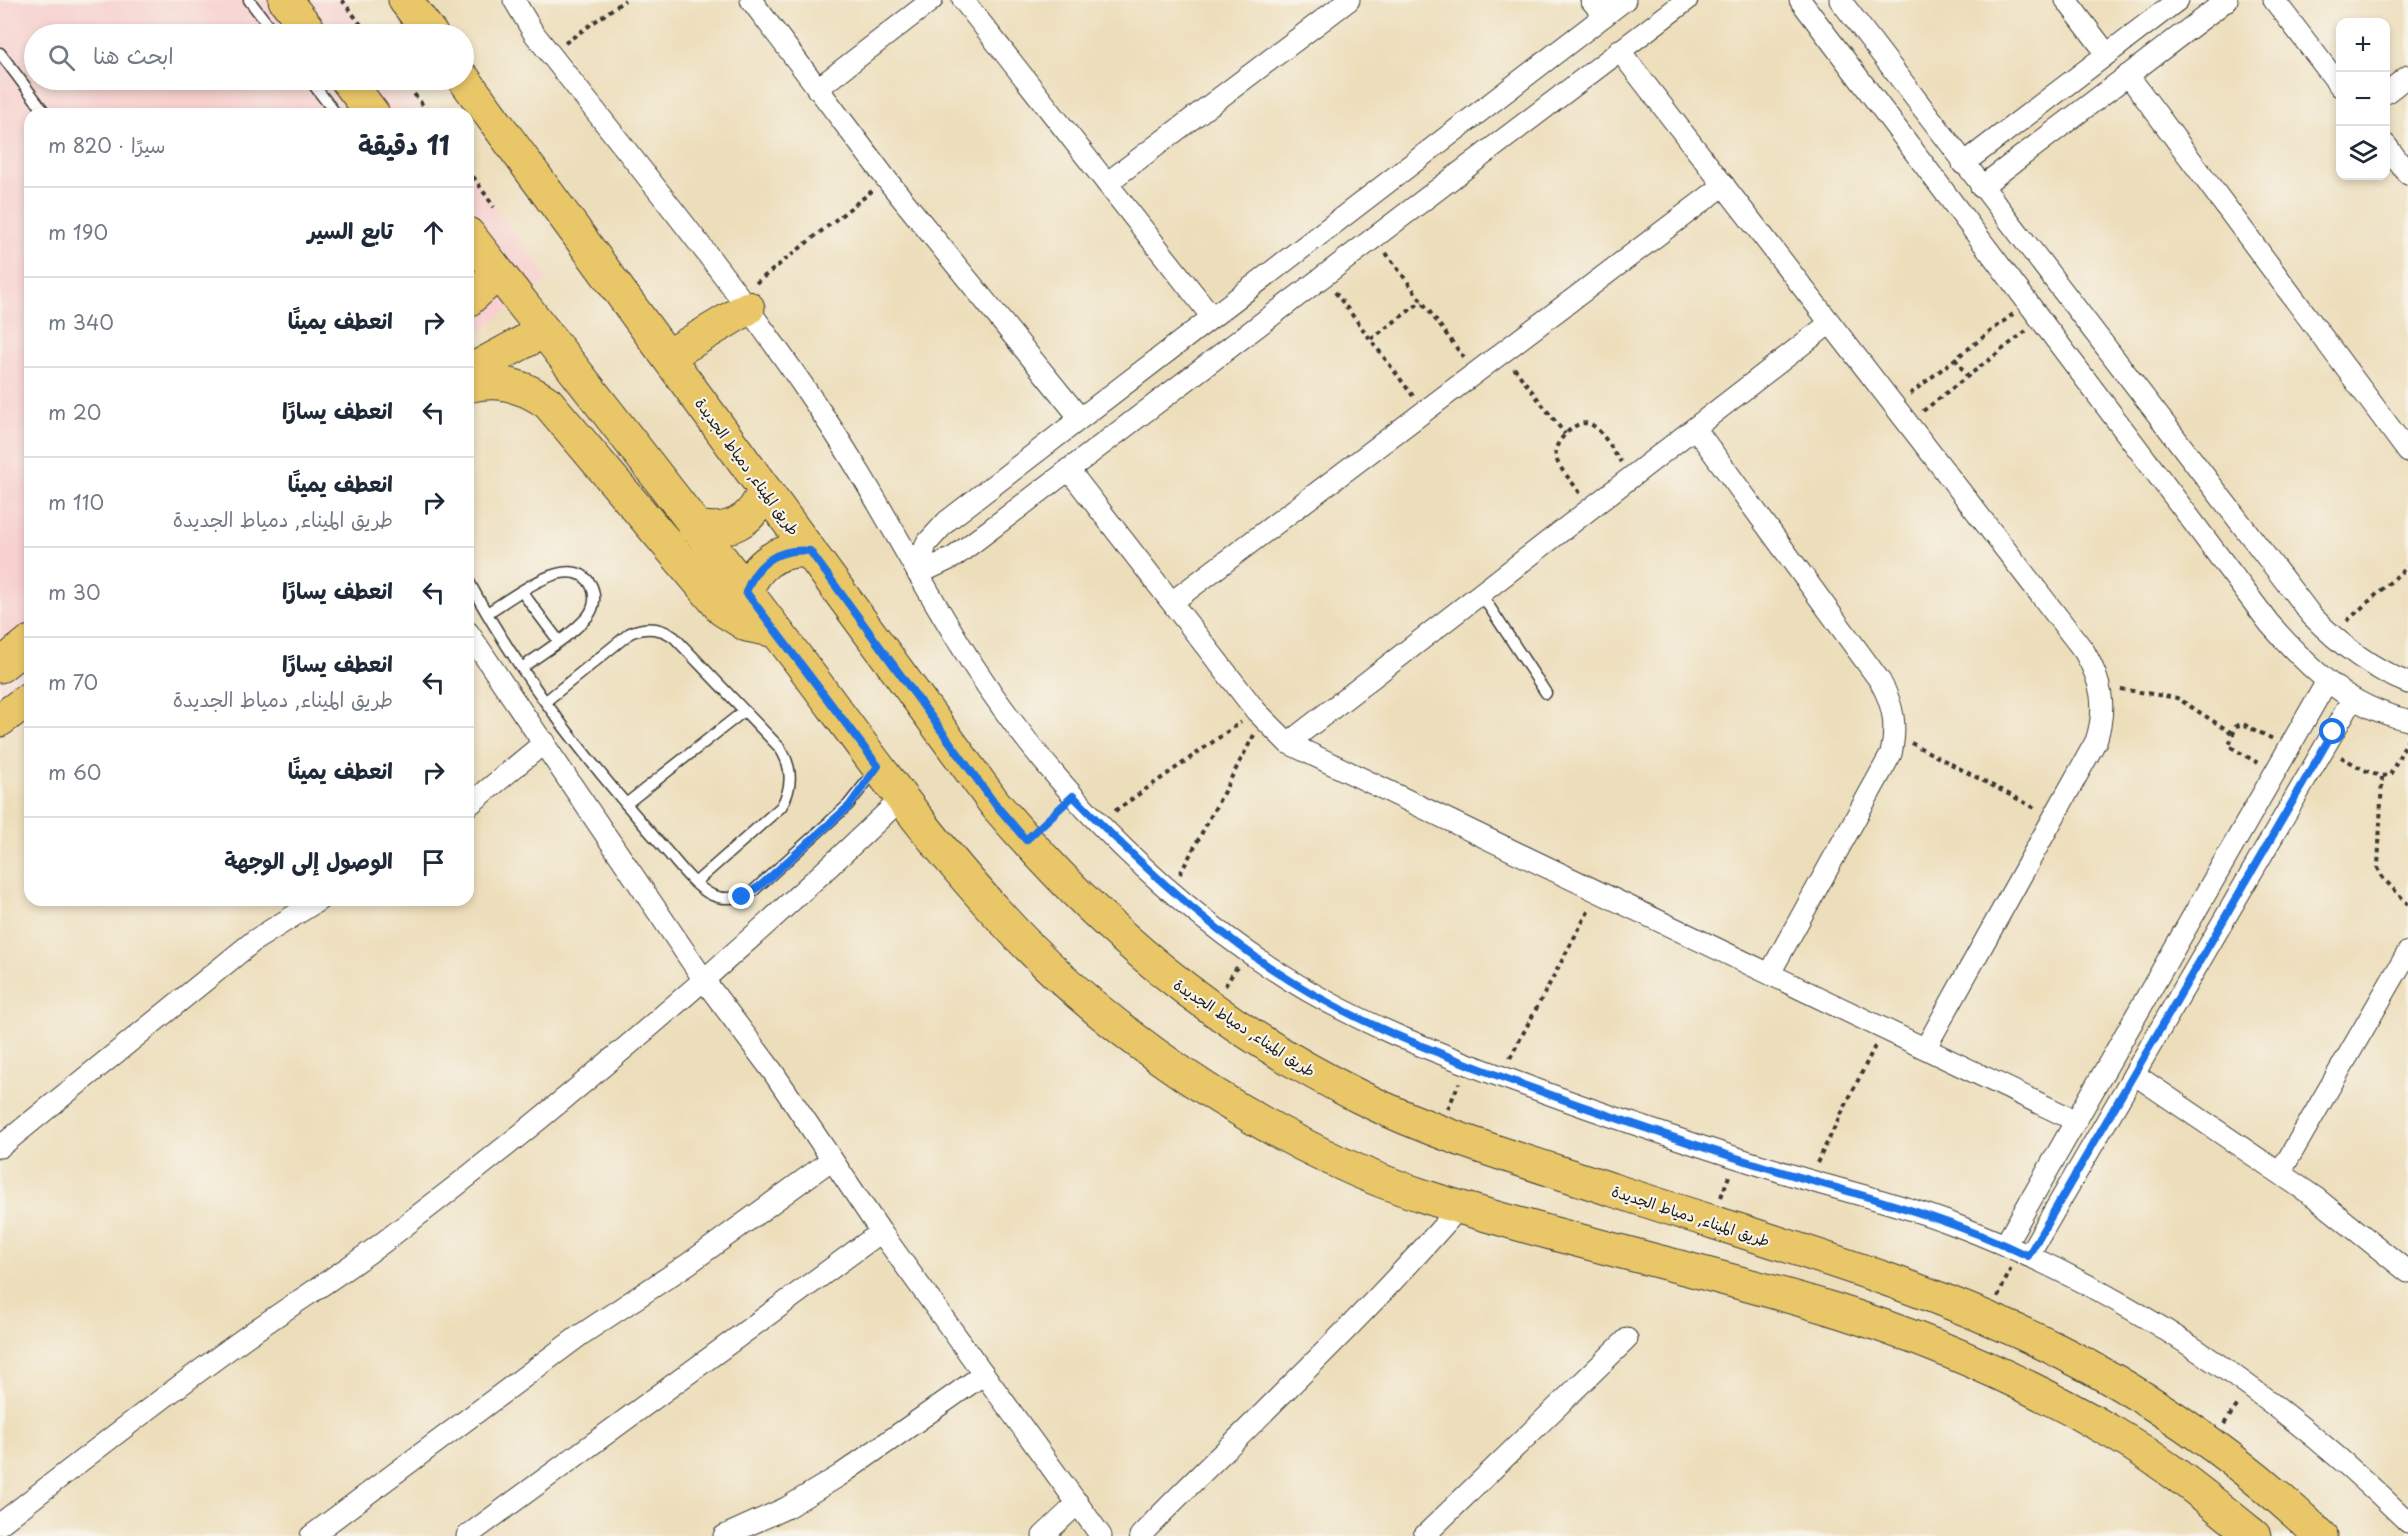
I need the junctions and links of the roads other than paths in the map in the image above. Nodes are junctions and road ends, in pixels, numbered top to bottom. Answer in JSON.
{"nodes":[{"id":1,"x":249,"y":0,"type":"edge"},
{"id":2,"x":285,"y":0,"type":"edge"},
{"id":3,"x":405,"y":0,"type":"edge"},
{"id":4,"x":513,"y":0,"type":"edge"},
{"id":5,"x":751,"y":0,"type":"edge"},
{"id":6,"x":932,"y":0,"type":"edge"},
{"id":7,"x":963,"y":0,"type":"edge"},
{"id":8,"x":1349,"y":0,"type":"edge"},
{"id":9,"x":1625,"y":0,"type":"edge"},
{"id":10,"x":1687,"y":0,"type":"edge"},
{"id":11,"x":1800,"y":0,"type":"edge"},
{"id":12,"x":1839,"y":0,"type":"edge"},
{"id":13,"x":2066,"y":0,"type":"edge"},
{"id":14,"x":2178,"y":0,"type":"edge"},
{"id":15,"x":2227,"y":0,"type":"edge"},
{"id":16,"x":2274,"y":0,"type":"edge"},
{"id":17,"x":1597,"y":8,"type":"edge"},
{"id":18,"x":267,"y":24,"type":"edge"},
{"id":19,"x":304,"y":24,"type":"edge"},
{"id":20,"x":423,"y":24,"type":"edge"},
{"id":21,"x":1619,"y":50,"type":"junction"},
{"id":22,"x":0,"y":53,"type":"edge"},
{"id":23,"x":2107,"y":54,"type":"junction"},
{"id":24,"x":2128,"y":75,"type":"junction"},
{"id":25,"x":2408,"y":76,"type":"edge"},
{"id":26,"x":2336,"y":81,"type":"edge"},
{"id":27,"x":24,"y":85,"type":"edge"},
{"id":28,"x":817,"y":88,"type":"junction"},
{"id":29,"x":2390,"y":89,"type":"edge"},
{"id":30,"x":28,"y":90,"type":"edge"},
{"id":31,"x":318,"y":90,"type":"edge"},
{"id":32,"x":355,"y":90,"type":"edge"},
{"id":33,"x":472,"y":90,"type":"edge"},
{"id":34,"x":41,"y":108,"type":"edge"},
{"id":35,"x":331,"y":108,"type":"edge"},
{"id":36,"x":369,"y":108,"type":"edge"},
{"id":37,"x":2390,"y":151,"type":"edge"},
{"id":38,"x":1963,"y":164,"type":"junction"},
{"id":39,"x":2408,"y":174,"type":"edge"},
{"id":40,"x":1107,"y":183,"type":"junction"},
{"id":41,"x":1724,"y":185,"type":"junction"},
{"id":42,"x":1981,"y":187,"type":"junction"},
{"id":43,"x":474,"y":242,"type":"edge"},
{"id":44,"x":498,"y":273,"type":"junction"},
{"id":45,"x":474,"y":295,"type":"edge"},
{"id":46,"x":744,"y":302,"type":"junction"},
{"id":47,"x":1212,"y":317,"type":"junction"},
{"id":48,"x":1830,"y":323,"type":"junction"},
{"id":49,"x":544,"y":332,"type":"junction"},
{"id":50,"x":668,"y":356,"type":"junction"},
{"id":51,"x":474,"y":369,"type":"edge"},
{"id":52,"x":474,"y":384,"type":"edge"},
{"id":53,"x":1080,"y":418,"type":"junction"},
{"id":54,"x":1695,"y":428,"type":"junction"},
{"id":55,"x":2408,"y":452,"type":"edge"},
{"id":56,"x":1068,"y":469,"type":"junction"},
{"id":57,"x":764,"y":489,"type":"junction"},
{"id":58,"x":694,"y":526,"type":"junction"},
{"id":59,"x":810,"y":551,"type":"junction"},
{"id":60,"x":918,"y":574,"type":"junction"},
{"id":61,"x":474,"y":590,"type":"edge"},
{"id":62,"x":522,"y":592,"type":"junction"},
{"id":63,"x":746,"y":592,"type":"junction"},
{"id":64,"x":1481,"y":594,"type":"junction"},
{"id":65,"x":1172,"y":602,"type":"junction"},
{"id":66,"x":487,"y":613,"type":"junction"},
{"id":67,"x":776,"y":631,"type":"junction"},
{"id":68,"x":558,"y":640,"type":"junction"},
{"id":69,"x":474,"y":641,"type":"edge"},
{"id":70,"x":24,"y":647,"type":"edge"},
{"id":71,"x":0,"y":666,"type":"edge"},
{"id":72,"x":522,"y":668,"type":"junction"},
{"id":73,"x":2326,"y":683,"type":"junction"},
{"id":74,"x":2408,"y":683,"type":"edge"},
{"id":75,"x":1546,"y":693,"type":"dead end"},
{"id":76,"x":2352,"y":700,"type":"junction"},
{"id":77,"x":546,"y":701,"type":"junction"},
{"id":78,"x":24,"y":702,"type":"edge"},
{"id":79,"x":744,"y":711,"type":"junction"},
{"id":80,"x":0,"y":720,"type":"edge"},
{"id":81,"x":2408,"y":720,"type":"edge"},
{"id":82,"x":544,"y":742,"type":"junction"},
{"id":83,"x":1288,"y":743,"type":"junction"},
{"id":84,"x":878,"y":766,"type":"junction"},
{"id":85,"x":902,"y":798,"type":"junction"},
{"id":86,"x":474,"y":801,"type":"edge"},
{"id":87,"x":626,"y":804,"type":"junction"},
{"id":88,"x":696,"y":882,"type":"junction"},
{"id":89,"x":309,"y":906,"type":"edge"},
{"id":90,"x":2408,"y":952,"type":"edge"},
{"id":91,"x":1770,"y":973,"type":"junction"},
{"id":92,"x":704,"y":980,"type":"junction"},
{"id":93,"x":1926,"y":1047,"type":"junction"},
{"id":94,"x":2134,"y":1074,"type":"junction"},
{"id":95,"x":2076,"y":1121,"type":"junction"},
{"id":96,"x":0,"y":1147,"type":"edge"},
{"id":97,"x":831,"y":1160,"type":"junction"},
{"id":98,"x":2280,"y":1173,"type":"junction"},
{"id":99,"x":1460,"y":1208,"type":"junction"},
{"id":100,"x":881,"y":1232,"type":"junction"},
{"id":101,"x":2017,"y":1250,"type":"junction"},
{"id":102,"x":2408,"y":1272,"type":"edge"},
{"id":103,"x":1627,"y":1339,"type":"dead end"},
{"id":104,"x":984,"y":1374,"type":"junction"},
{"id":105,"x":1078,"y":1503,"type":"junction"},
{"id":106,"x":2408,"y":1522,"type":"edge"},
{"id":107,"x":0,"y":1524,"type":"edge"},
{"id":108,"x":311,"y":1536,"type":"edge"},
{"id":109,"x":467,"y":1536,"type":"edge"},
{"id":110,"x":724,"y":1536,"type":"edge"},
{"id":111,"x":1043,"y":1536,"type":"edge"},
{"id":112,"x":1101,"y":1536,"type":"edge"},
{"id":113,"x":1140,"y":1536,"type":"edge"},
{"id":114,"x":1424,"y":1536,"type":"edge"},
{"id":115,"x":2254,"y":1536,"type":"edge"},
{"id":116,"x":2322,"y":1536,"type":"edge"}],
"edges":[{"from":1,"to":18,"type":"lane"},
{"from":2,"to":19,"type":"main road"},
{"from":3,"to":20,"type":"main road"},
{"from":4,"to":46,"type":"street"},
{"from":5,"to":28,"type":"street"},
{"from":6,"to":28,"type":"street"},
{"from":7,"to":40,"type":"street"},
{"from":8,"to":40,"type":"street"},
{"from":9,"to":17,"type":"street"},
{"from":10,"to":21,"type":"street"},
{"from":11,"to":73,"type":"street"},
{"from":12,"to":38,"type":"street"},
{"from":13,"to":23,"type":"street"},
{"from":14,"to":23,"type":"street"},
{"from":15,"to":24,"type":"street"},
{"from":16,"to":26,"type":"street"},
{"from":17,"to":47,"type":"street"},
{"from":21,"to":41,"type":"street"},
{"from":21,"to":56,"type":"street"},
{"from":22,"to":27,"type":"lane"},
{"from":23,"to":38,"type":"street"},
{"from":24,"to":42,"type":"street"},
{"from":24,"to":55,"type":"street"},
{"from":25,"to":29,"type":"street"},
{"from":28,"to":53,"type":"street"},
{"from":30,"to":34,"type":"lane"},
{"from":31,"to":35,"type":"lane"},
{"from":32,"to":36,"type":"main road"},
{"from":33,"to":50,"type":"main road","name":"طريق الميناء, دمياط الجديدة"},
{"from":37,"to":39,"type":"street"},
{"from":38,"to":42,"type":"street"},
{"from":40,"to":47,"type":"street"},
{"from":41,"to":48,"type":"street"},
{"from":41,"to":65,"type":"street"},
{"from":42,"to":74,"type":"street"},
{"from":43,"to":44,"type":"main road"},
{"from":44,"to":45,"type":"main road"},
{"from":44,"to":49,"type":"main road"},
{"from":46,"to":50,"type":"main road"},
{"from":46,"to":60,"type":"street"},
{"from":47,"to":53,"type":"street"},
{"from":48,"to":54,"type":"street"},
{"from":48,"to":93,"type":"street"},
{"from":49,"to":51,"type":"main road"},
{"from":49,"to":58,"type":"main road"},
{"from":50,"to":57,"type":"main road","name":"طريق الميناء, دمياط الجديدة"},
{"from":52,"to":67,"type":"main road"},
{"from":53,"to":60,"type":"street"},
{"from":54,"to":64,"type":"street"},
{"from":54,"to":91,"type":"street"},
{"from":56,"to":60,"type":"street"},
{"from":56,"to":65,"type":"street"},
{"from":57,"to":58,"type":"main road"},
{"from":57,"to":59,"type":"main road","name":"طريق الميناء, دمياط الجديدة"},
{"from":58,"to":63,"type":"main road"},
{"from":59,"to":63,"type":"main road"},
{"from":59,"to":116,"type":"main road","name":"طريق الميناء, دمياط الجديدة"},
{"from":60,"to":101,"type":"street"},
{"from":61,"to":66,"type":"lane"},
{"from":62,"to":66,"type":"lane"},
{"from":62,"to":68,"type":"lane"},
{"from":62,"to":68,"type":"lane"},
{"from":63,"to":67,"type":"main road"},
{"from":64,"to":75,"type":"lane"},
{"from":64,"to":83,"type":"street"},
{"from":65,"to":83,"type":"street"},
{"from":66,"to":72,"type":"lane"},
{"from":67,"to":84,"type":"main road"},
{"from":68,"to":72,"type":"lane"},
{"from":69,"to":82,"type":"street"},
{"from":70,"to":71,"type":"main road"},
{"from":72,"to":77,"type":"lane"},
{"from":73,"to":76,"type":"street"},
{"from":73,"to":95,"type":"street"},
{"from":76,"to":81,"type":"street"},
{"from":76,"to":94,"type":"street"},
{"from":77,"to":79,"type":"lane"},
{"from":77,"to":87,"type":"lane"},
{"from":78,"to":80,"type":"main road"},
{"from":79,"to":87,"type":"lane"},
{"from":79,"to":88,"type":"lane"},
{"from":82,"to":86,"type":"street"},
{"from":82,"to":92,"type":"street"},
{"from":83,"to":91,"type":"street"},
{"from":84,"to":85,"type":"main road"},
{"from":84,"to":88,"type":"lane"},
{"from":85,"to":92,"type":"street"},
{"from":85,"to":99,"type":"main road"},
{"from":87,"to":88,"type":"lane"},
{"from":89,"to":96,"type":"street"},
{"from":90,"to":98,"type":"street"},
{"from":91,"to":93,"type":"street"},
{"from":92,"to":97,"type":"street"},
{"from":92,"to":107,"type":"street"},
{"from":93,"to":95,"type":"street"},
{"from":94,"to":98,"type":"street"},
{"from":94,"to":101,"type":"street"},
{"from":95,"to":101,"type":"street"},
{"from":97,"to":100,"type":"street"},
{"from":97,"to":108,"type":"street"},
{"from":98,"to":102,"type":"street"},
{"from":99,"to":113,"type":"street"},
{"from":99,"to":115,"type":"main road"},
{"from":100,"to":104,"type":"street"},
{"from":100,"to":109,"type":"street"},
{"from":101,"to":106,"type":"street"},
{"from":103,"to":114,"type":"street"},
{"from":104,"to":105,"type":"street"},
{"from":104,"to":110,"type":"street"},
{"from":105,"to":111,"type":"street"},
{"from":105,"to":112,"type":"street"}]}
